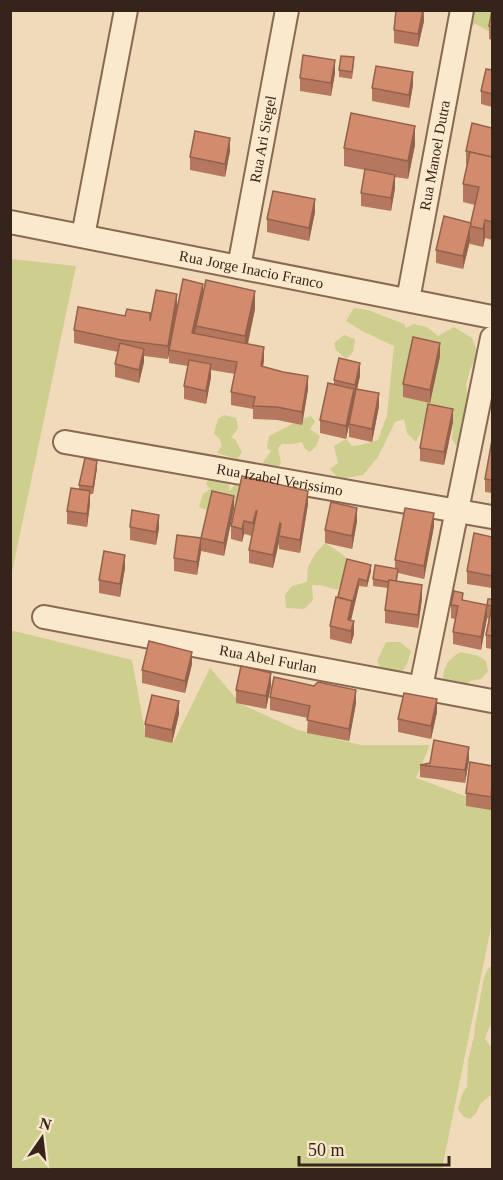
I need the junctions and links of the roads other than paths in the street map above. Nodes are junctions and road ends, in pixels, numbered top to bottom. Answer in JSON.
{"nodes":[{"id":1,"x":126,"y":10,"type":"edge"},
{"id":2,"x":287,"y":10,"type":"edge"},
{"id":3,"x":462,"y":10,"type":"edge"},
{"id":4,"x":10,"y":222,"type":"edge"},
{"id":5,"x":83,"y":236,"type":"junction"},
{"id":6,"x":239,"y":267,"type":"junction"},
{"id":7,"x":408,"y":300,"type":"junction"},
{"id":8,"x":492,"y":317,"type":"edge"},
{"id":9,"x":492,"y":338,"type":"edge"},
{"id":10,"x":65,"y":442,"type":"dead end"},
{"id":11,"x":458,"y":510,"type":"junction"},
{"id":12,"x":492,"y":517,"type":"edge"},
{"id":13,"x":44,"y":617,"type":"dead end"},
{"id":14,"x":422,"y":687,"type":"junction"},
{"id":15,"x":492,"y":701,"type":"edge"}],
"edges":[{"from":1,"to":5,"type":"street"},
{"from":2,"to":6,"type":"street","name":"Rua Ari Siegel"},
{"from":3,"to":7,"type":"street","name":"Rua Manoel Dutra"},
{"from":4,"to":5,"type":"street","name":"Rua Jorge Inacio Franco"},
{"from":5,"to":6,"type":"street","name":"Rua Jorge Inacio Franco"},
{"from":6,"to":7,"type":"street","name":"Rua Jorge Inacio Franco"},
{"from":7,"to":8,"type":"street","name":"Rua Jorge Inacio Franco"},
{"from":9,"to":11,"type":"street"},
{"from":10,"to":11,"type":"street","name":"Rua Izabel Verissimo"},
{"from":11,"to":12,"type":"street","name":"Rua Izabel Verissimo"},
{"from":11,"to":14,"type":"street"},
{"from":13,"to":14,"type":"street","name":"Rua Abel Furlan"},
{"from":14,"to":15,"type":"street","name":"Rua Abel Furlan"}]}
